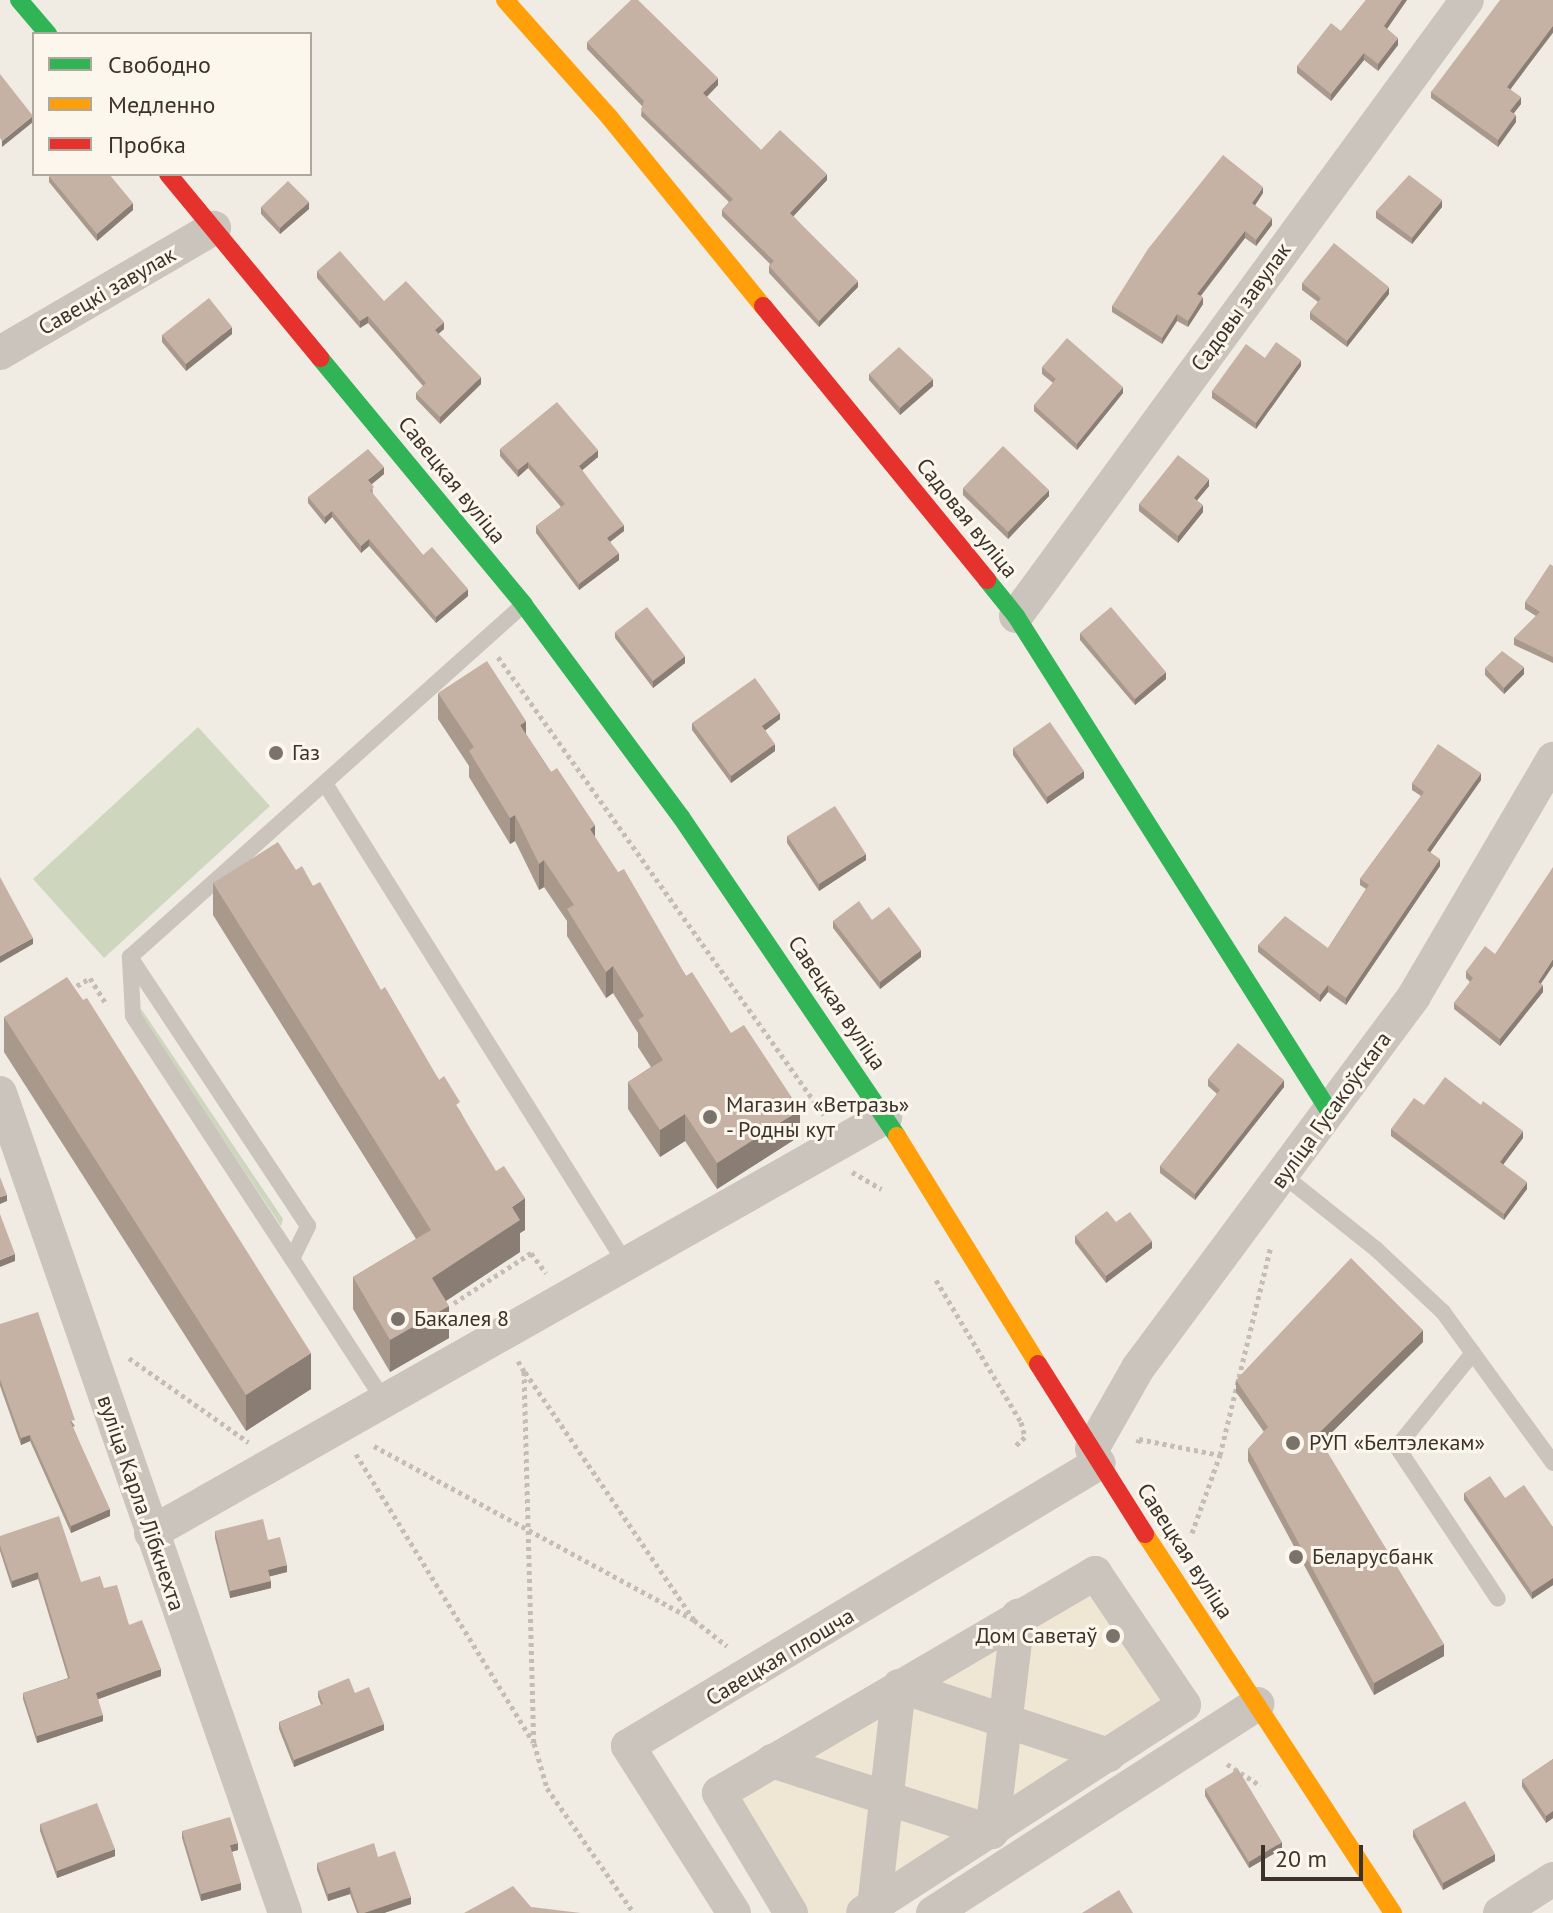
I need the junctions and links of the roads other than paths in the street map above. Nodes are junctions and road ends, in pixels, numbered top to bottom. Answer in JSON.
{"nodes":[{"id":1,"x":19,"y":0,"type":"edge"},
{"id":2,"x":505,"y":0,"type":"edge"},
{"id":3,"x":1467,"y":0,"type":"edge"},
{"id":4,"x":46,"y":32,"type":"edge"},
{"id":5,"x":170,"y":176,"type":"edge"},
{"id":6,"x":214,"y":228,"type":"junction"},
{"id":7,"x":0,"y":353,"type":"edge"},
{"id":8,"x":524,"y":605,"type":"junction"},
{"id":9,"x":1016,"y":616,"type":"junction"},
{"id":10,"x":1553,"y":759,"type":"edge"},
{"id":11,"x":326,"y":785,"type":"junction"},
{"id":12,"x":130,"y":957,"type":"junction"},
{"id":13,"x":0,"y":1093,"type":"edge"},
{"id":14,"x":1329,"y":1111,"type":"junction"},
{"id":15,"x":885,"y":1117,"type":"junction"},
{"id":16,"x":1283,"y":1175,"type":"junction"},
{"id":17,"x":292,"y":1259,"type":"junction"},
{"id":18,"x":624,"y":1261,"type":"junction"},
{"id":19,"x":1473,"y":1353,"type":"junction"},
{"id":20,"x":383,"y":1399,"type":"junction"},
{"id":21,"x":1095,"y":1456,"type":"junction"},
{"id":22,"x":1553,"y":1463,"type":"edge"},
{"id":23,"x":151,"y":1533,"type":"junction"},
{"id":24,"x":1498,"y":1599,"type":"dead end"},
{"id":25,"x":1018,"y":1616,"type":"junction"},
{"id":26,"x":899,"y":1686,"type":"junction"},
{"id":27,"x":1257,"y":1704,"type":"junction"},
{"id":28,"x":1006,"y":1721,"type":"junction"},
{"id":29,"x":1109,"y":1755,"type":"junction"},
{"id":30,"x":772,"y":1761,"type":"junction"},
{"id":31,"x":886,"y":1798,"type":"junction"},
{"id":32,"x":992,"y":1832,"type":"junction"},
{"id":33,"x":1553,"y":1879,"type":"edge"},
{"id":34,"x":868,"y":1910,"type":"edge"},
{"id":35,"x":285,"y":1913,"type":"edge"},
{"id":36,"x":734,"y":1913,"type":"edge"},
{"id":37,"x":791,"y":1913,"type":"edge"},
{"id":38,"x":933,"y":1913,"type":"edge"},
{"id":39,"x":1393,"y":1913,"type":"edge"},
{"id":40,"x":1500,"y":1913,"type":"edge"}],
"edges":[{"from":1,"to":4,"type":"street"},
{"from":2,"to":9,"type":"street","name":"Садовая вуліца"},
{"from":3,"to":9,"type":"street","name":"Садовы завулак"},
{"from":5,"to":6,"type":"street","name":"Савецкая вуліца"},
{"from":6,"to":7,"type":"street","name":"Савецкі завулак"},
{"from":6,"to":8,"type":"street","name":"Савецкая вуліца"},
{"from":8,"to":11,"type":"lane"},
{"from":8,"to":15,"type":"street","name":"Савецкая вуліца"},
{"from":9,"to":14,"type":"street","name":"Садовая вуліца"},
{"from":10,"to":14,"type":"street","name":"вуліца Гусакоўскага"},
{"from":11,"to":12,"type":"lane"},
{"from":11,"to":18,"type":"lane"},
{"from":12,"to":17,"type":"lane"},
{"from":12,"to":17,"type":"lane"},
{"from":13,"to":23,"type":"street","name":"вуліца Карла Лібкнехта"},
{"from":14,"to":16,"type":"street","name":"вуліца Гусакоўскага"},
{"from":15,"to":18,"type":"street"},
{"from":15,"to":21,"type":"street","name":"Савецкая вуліца"},
{"from":16,"to":19,"type":"lane"},
{"from":16,"to":21,"type":"street","name":"вуліца Гусакоўскага"},
{"from":17,"to":20,"type":"lane"},
{"from":18,"to":20,"type":"street"},
{"from":19,"to":22,"type":"lane"},
{"from":19,"to":24,"type":"lane"},
{"from":20,"to":23,"type":"street"},
{"from":21,"to":27,"type":"street","name":"Савецкая вуліца"},
{"from":21,"to":36,"type":"street","name":"Савецкая плошча"},
{"from":23,"to":35,"type":"street","name":"вуліца Карла Лібкнехта"},
{"from":25,"to":26,"type":"street"},
{"from":25,"to":28,"type":"street"},
{"from":25,"to":29,"type":"street"},
{"from":26,"to":28,"type":"street"},
{"from":26,"to":30,"type":"street"},
{"from":26,"to":31,"type":"street"},
{"from":27,"to":38,"type":"street"},
{"from":27,"to":39,"type":"street","name":"Савецкая вуліца"},
{"from":28,"to":29,"type":"street"},
{"from":28,"to":32,"type":"street"},
{"from":29,"to":32,"type":"street"},
{"from":30,"to":31,"type":"street"},
{"from":30,"to":37,"type":"street"},
{"from":31,"to":32,"type":"street"},
{"from":31,"to":34,"type":"street"},
{"from":32,"to":34,"type":"street"},
{"from":33,"to":40,"type":"street"}]}
